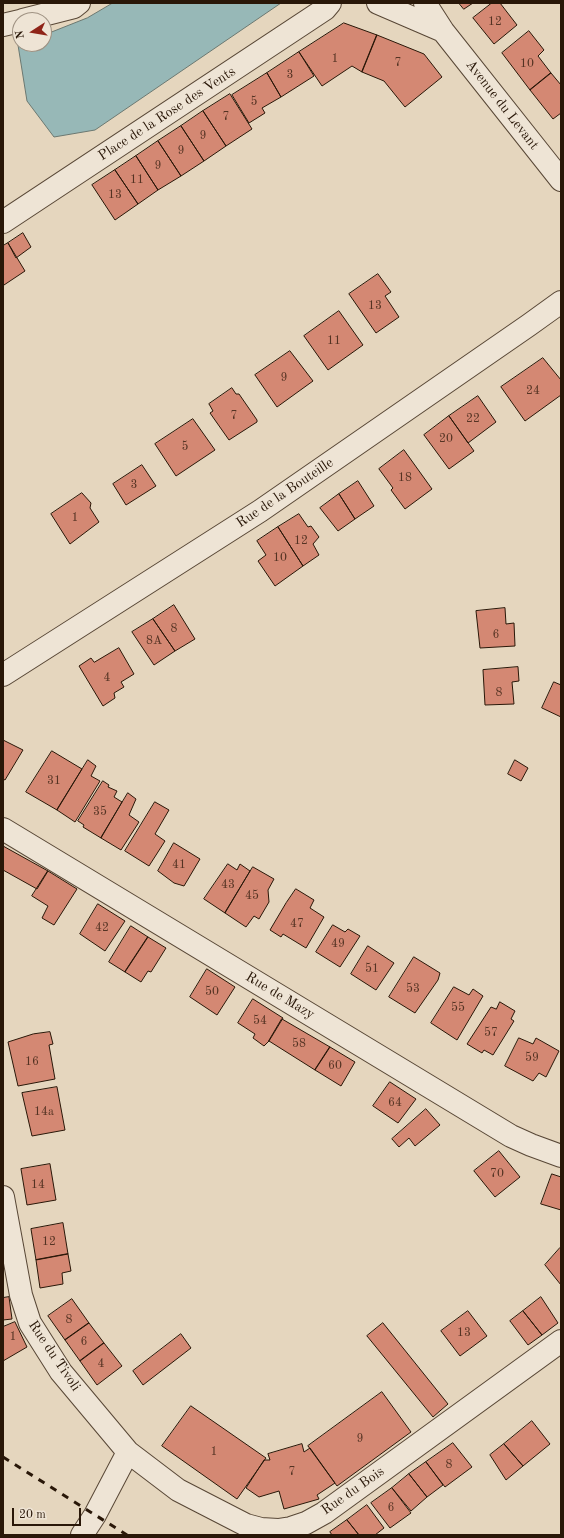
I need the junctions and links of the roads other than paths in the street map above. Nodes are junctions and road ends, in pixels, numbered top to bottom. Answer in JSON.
{"nodes":[{"id":1,"x":79,"y":3,"type":"edge"},
{"id":2,"x":330,"y":3,"type":"edge"},
{"id":3,"x":378,"y":3,"type":"edge"},
{"id":4,"x":425,"y":3,"type":"edge"},
{"id":5,"x":51,"y":12,"type":"edge"},
{"id":6,"x":443,"y":31,"type":"junction"},
{"id":7,"x":561,"y":180,"type":"edge"},
{"id":8,"x":3,"y":222,"type":"edge"},
{"id":9,"x":561,"y":302,"type":"edge"},
{"id":10,"x":3,"y":675,"type":"edge"},
{"id":11,"x":3,"y":829,"type":"edge"},
{"id":12,"x":561,"y":1156,"type":"edge"},
{"id":13,"x":3,"y":1196,"type":"edge"},
{"id":14,"x":561,"y":1341,"type":"edge"},
{"id":15,"x":128,"y":1452,"type":"junction"},
{"id":16,"x":82,"y":1535,"type":"edge"}],
"edges":[{"from":1,"to":5,"type":"street"},
{"from":2,"to":8,"type":"street","name":"Place de la Rose des Vents"},
{"from":3,"to":6,"type":"street","name":"Avenue du Levant"},
{"from":4,"to":6,"type":"street","name":"Avenue du Levant"},
{"from":6,"to":7,"type":"street","name":"Avenue du Levant"},
{"from":9,"to":10,"type":"street","name":"Rue de la Bouteille"},
{"from":11,"to":12,"type":"street","name":"Rue de Mazy"},
{"from":13,"to":15,"type":"street","name":"Rue du Tivoli"},
{"from":14,"to":15,"type":"street","name":"Rue du Bois"},
{"from":15,"to":16,"type":"street"}]}
